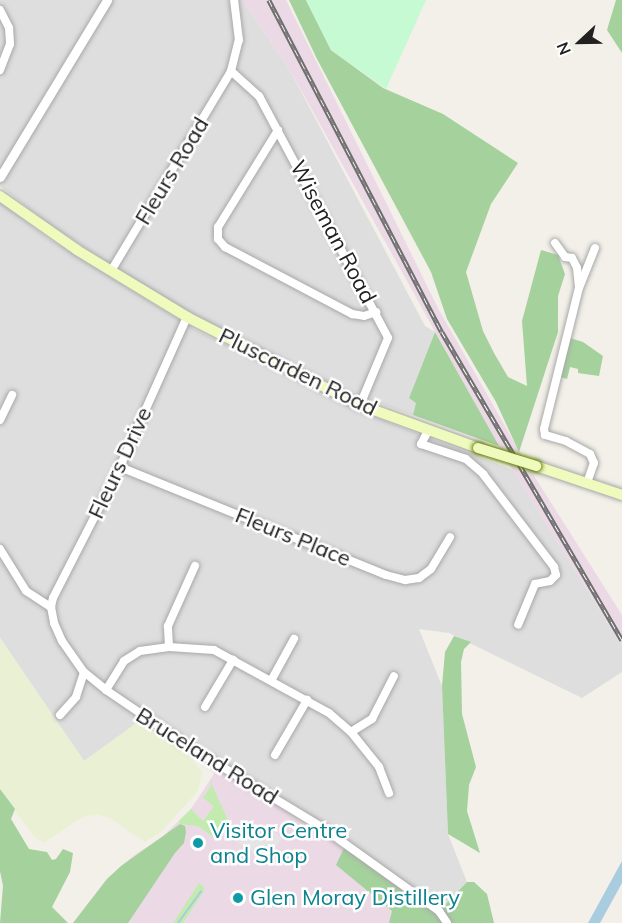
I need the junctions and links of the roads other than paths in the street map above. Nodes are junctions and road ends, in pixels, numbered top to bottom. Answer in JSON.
{"nodes":[{"id":1,"x":234,"y":0,"type":"edge"},
{"id":2,"x":103,"y":1,"type":"edge"},
{"id":3,"x":0,"y":10,"type":"edge"},
{"id":4,"x":0,"y":70,"type":"edge"},
{"id":5,"x":231,"y":71,"type":"junction"},
{"id":6,"x":278,"y":130,"type":"junction"},
{"id":7,"x":0,"y":177,"type":"edge"},
{"id":8,"x":0,"y":196,"type":"edge"},
{"id":9,"x":555,"y":243,"type":"dead end"},
{"id":10,"x":595,"y":248,"type":"dead end"},
{"id":11,"x":111,"y":271,"type":"junction"},
{"id":12,"x":579,"y":288,"type":"junction"},
{"id":13,"x":376,"y":312,"type":"junction"},
{"id":14,"x":187,"y":317,"type":"junction"},
{"id":15,"x":12,"y":394,"type":"dead end"},
{"id":16,"x":360,"y":405,"type":"junction"},
{"id":17,"x":0,"y":420,"type":"edge"},
{"id":18,"x":428,"y":431,"type":"junction"},
{"id":19,"x":120,"y":467,"type":"junction"},
{"id":20,"x":587,"y":483,"type":"junction"},
{"id":21,"x":622,"y":495,"type":"edge"},
{"id":22,"x":450,"y":537,"type":"dead end"},
{"id":23,"x":0,"y":549,"type":"edge"},
{"id":24,"x":195,"y":566,"type":"dead end"},
{"id":25,"x":51,"y":607,"type":"junction"},
{"id":26,"x":518,"y":624,"type":"dead end"},
{"id":27,"x":294,"y":639,"type":"dead end"},
{"id":28,"x":170,"y":647,"type":"junction"},
{"id":29,"x":233,"y":660,"type":"junction"},
{"id":30,"x":84,"y":672,"type":"junction"},
{"id":31,"x":394,"y":676,"type":"dead end"},
{"id":32,"x":272,"y":680,"type":"junction"},
{"id":33,"x":106,"y":690,"type":"junction"},
{"id":34,"x":308,"y":700,"type":"junction"},
{"id":35,"x":205,"y":707,"type":"dead end"},
{"id":36,"x":60,"y":715,"type":"dead end"},
{"id":37,"x":351,"y":732,"type":"junction"},
{"id":38,"x":274,"y":755,"type":"dead end"},
{"id":39,"x":389,"y":793,"type":"dead end"},
{"id":40,"x":447,"y":923,"type":"edge"}],
"edges":[{"from":1,"to":5,"type":"street","name":"Fleurs Road"},
{"from":2,"to":7,"type":"street"},
{"from":3,"to":4,"type":"street"},
{"from":5,"to":6,"type":"street","name":"Wiseman Road"},
{"from":5,"to":11,"type":"street","name":"Fleurs Road"},
{"from":6,"to":13,"type":"street","name":"Wiseman Road"},
{"from":6,"to":13,"type":"street"},
{"from":8,"to":11,"type":"main road","name":"Pluscarden Road"},
{"from":9,"to":12,"type":"street"},
{"from":10,"to":12,"type":"street"},
{"from":11,"to":14,"type":"main road","name":"Pluscarden Road"},
{"from":12,"to":20,"type":"street"},
{"from":13,"to":16,"type":"street","name":"Wiseman Road"},
{"from":14,"to":16,"type":"main road","name":"Pluscarden Road"},
{"from":14,"to":19,"type":"street","name":"Fleurs Drive"},
{"from":15,"to":17,"type":"street"},
{"from":16,"to":18,"type":"main road","name":"Pluscarden Road"},
{"from":18,"to":20,"type":"main road","name":"Pluscarden Road","bridge":true},
{"from":18,"to":26,"type":"street"},
{"from":19,"to":22,"type":"street","name":"Fleurs Place"},
{"from":19,"to":25,"type":"street","name":"Fleurs Drive"},
{"from":20,"to":21,"type":"main road","name":"Pluscarden Road"},
{"from":23,"to":25,"type":"street"},
{"from":24,"to":28,"type":"street"},
{"from":25,"to":30,"type":"street","name":"Bruceland Road"},
{"from":27,"to":32,"type":"street"},
{"from":28,"to":29,"type":"street"},
{"from":28,"to":33,"type":"street"},
{"from":29,"to":32,"type":"street"},
{"from":29,"to":35,"type":"street"},
{"from":30,"to":33,"type":"street","name":"Bruceland Road"},
{"from":30,"to":36,"type":"street"},
{"from":31,"to":37,"type":"street"},
{"from":32,"to":34,"type":"street"},
{"from":33,"to":40,"type":"street","name":"Bruceland Road"},
{"from":34,"to":37,"type":"street"},
{"from":34,"to":38,"type":"street"},
{"from":37,"to":39,"type":"street"}]}
